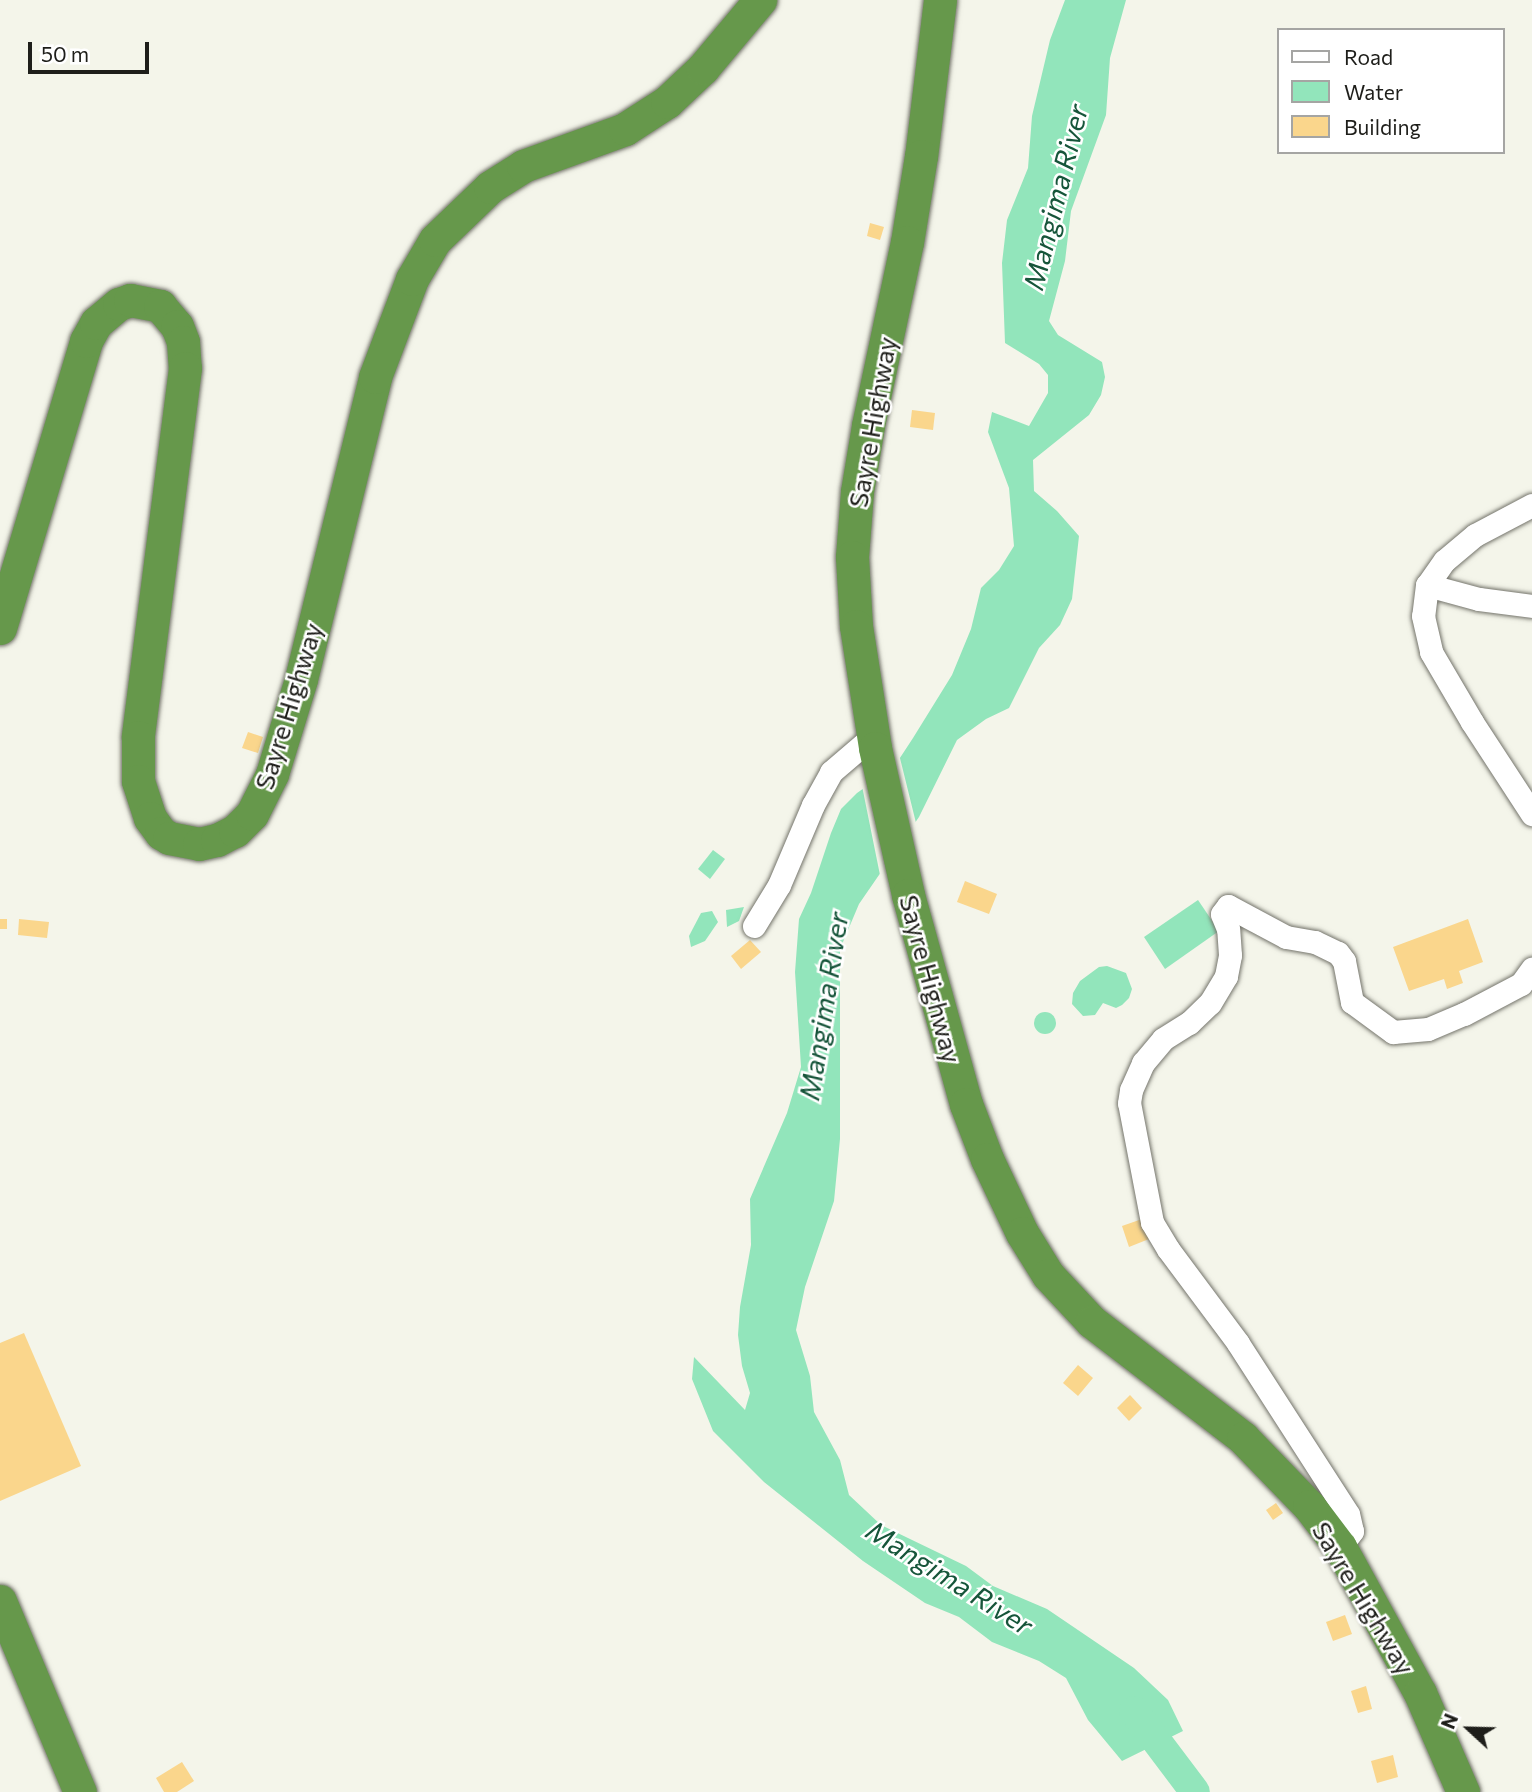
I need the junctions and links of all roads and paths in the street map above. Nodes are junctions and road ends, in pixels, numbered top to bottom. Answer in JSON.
{"nodes":[{"id":1,"x":760,"y":0,"type":"edge"},
{"id":2,"x":940,"y":0,"type":"edge"},
{"id":3,"x":1532,"y":505,"type":"edge"},
{"id":4,"x":1427,"y":585,"type":"junction"},
{"id":5,"x":1532,"y":606,"type":"edge"},
{"id":6,"x":0,"y":628,"type":"edge"},
{"id":7,"x":874,"y":742,"type":"junction"},
{"id":8,"x":1532,"y":814,"type":"edge"},
{"id":9,"x":754,"y":926,"type":"dead end"},
{"id":10,"x":1532,"y":969,"type":"edge"},
{"id":11,"x":1340,"y":1547,"type":"junction"},
{"id":12,"x":0,"y":1601,"type":"edge"},
{"id":13,"x":80,"y":1792,"type":"edge"},
{"id":14,"x":1463,"y":1792,"type":"edge"}],
"edges":[{"from":1,"to":6,"type":"highway","name":"Sayre Highway"},
{"from":2,"to":7,"type":"highway","name":"Sayre Highway"},
{"from":3,"to":4,"type":"street"},
{"from":4,"to":5,"type":"street"},
{"from":4,"to":8,"type":"street"},
{"from":7,"to":9,"type":"street"},
{"from":7,"to":11,"type":"highway","name":"Sayre Highway"},
{"from":10,"to":11,"type":"street"},
{"from":11,"to":14,"type":"highway","name":"Sayre Highway"},
{"from":12,"to":13,"type":"highway"}]}
